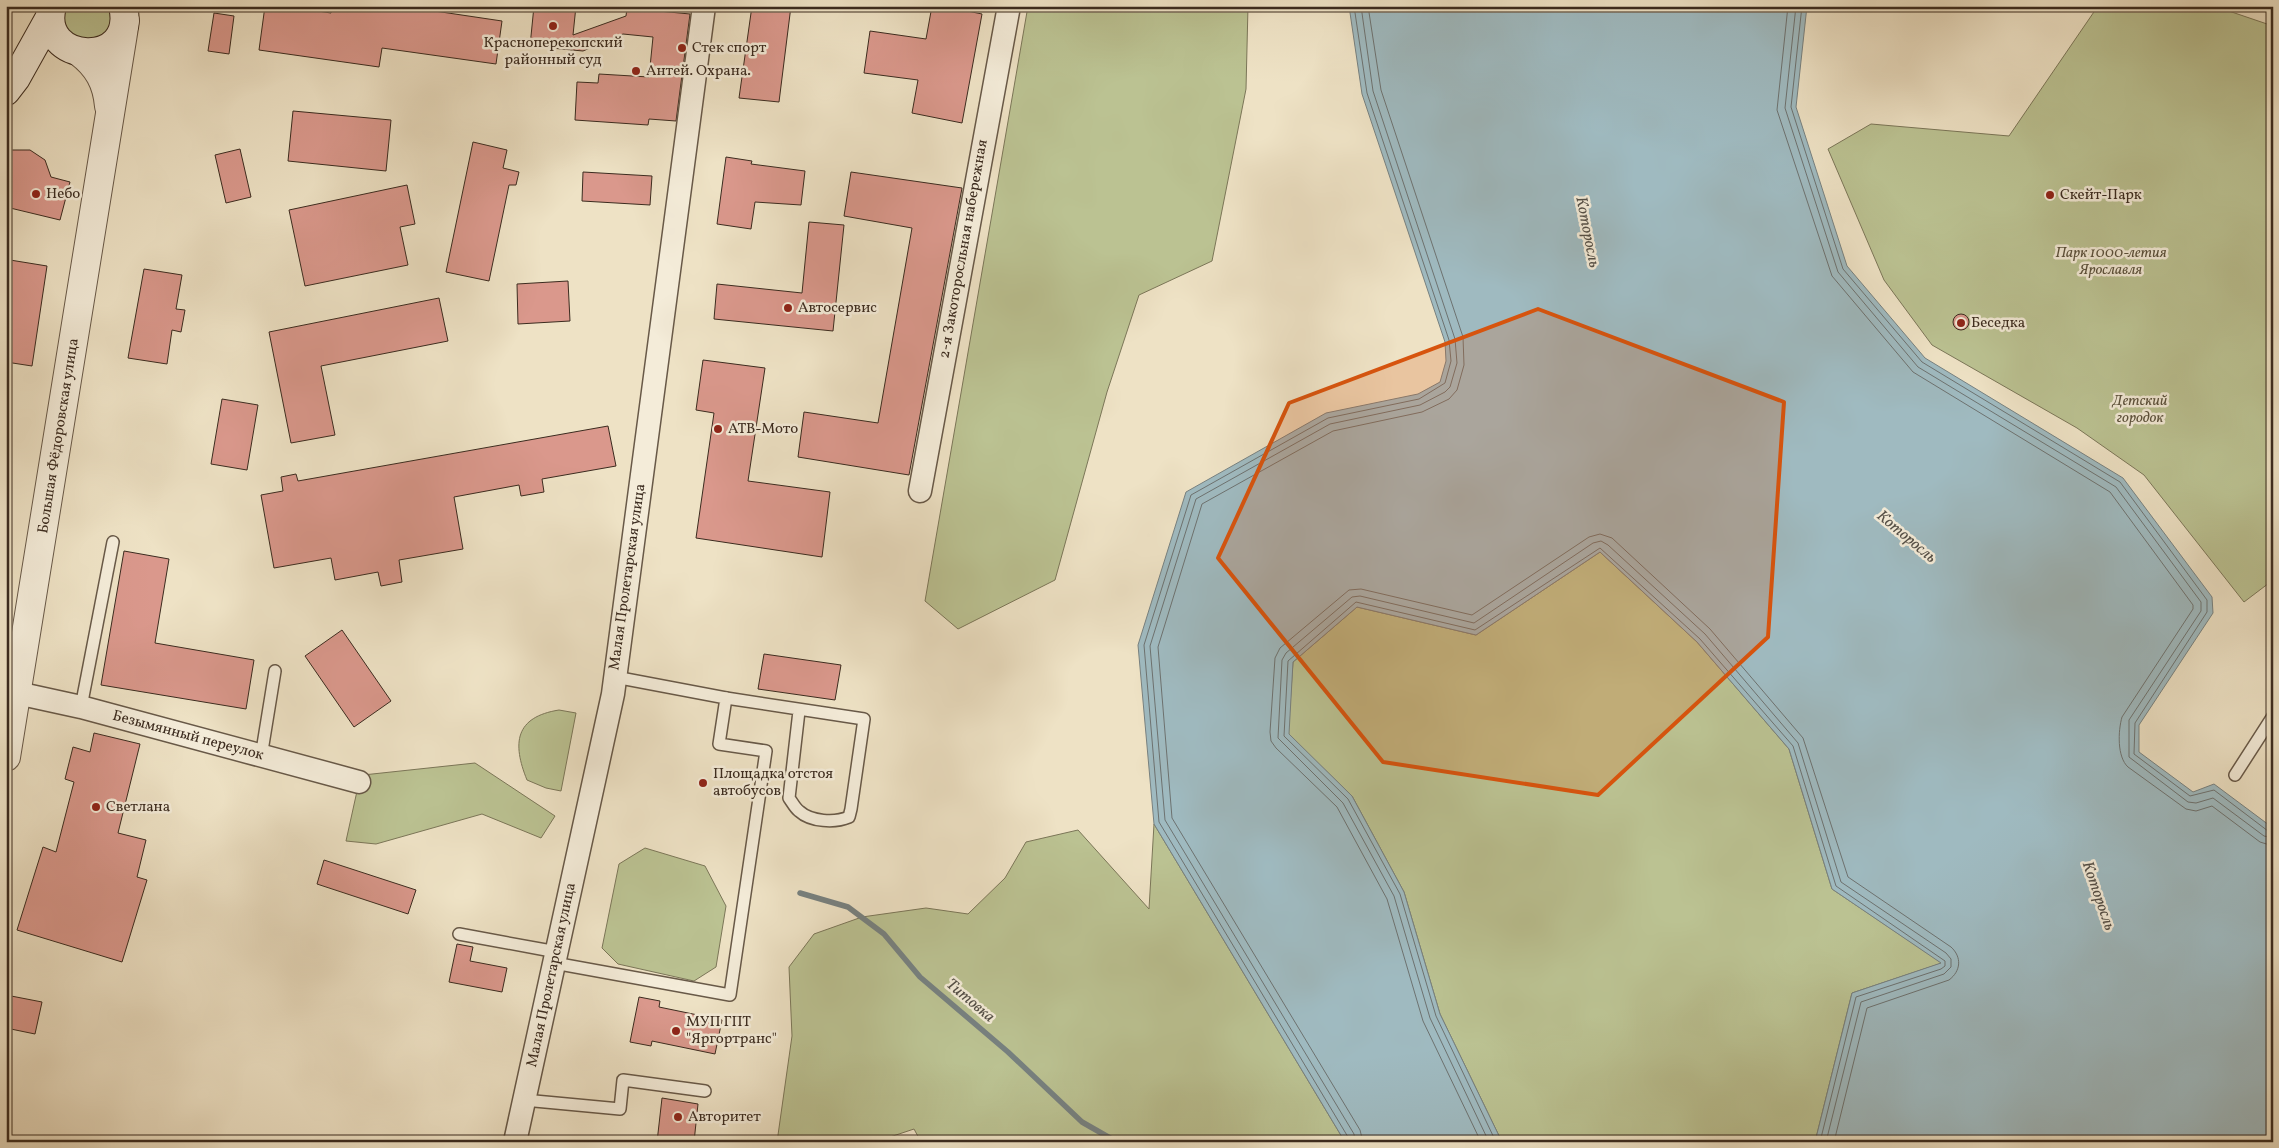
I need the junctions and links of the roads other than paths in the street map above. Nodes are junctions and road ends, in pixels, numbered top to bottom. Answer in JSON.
{"nodes":[{"id":1,"x":704,"y":6,"type":"edge"},
{"id":2,"x":1009,"y":6,"type":"edge"},
{"id":3,"x":51,"y":10,"type":"edge"},
{"id":4,"x":125,"y":11,"type":"edge"},
{"id":5,"x":76,"y":51,"type":"junction"},
{"id":6,"x":11,"y":85,"type":"edge"},
{"id":7,"x":110,"y":115,"type":"junction"},
{"id":8,"x":920,"y":491,"type":"dead end"},
{"id":9,"x":113,"y":542,"type":"dead end"},
{"id":10,"x":276,"y":671,"type":"dead end"},
{"id":11,"x":615,"y":677,"type":"junction"},
{"id":12,"x":17,"y":693,"type":"junction"},
{"id":13,"x":726,"y":698,"type":"junction"},
{"id":14,"x":81,"y":706,"type":"junction"},
{"id":15,"x":799,"y":711,"type":"junction"},
{"id":16,"x":2273,"y":716,"type":"edge"},
{"id":17,"x":262,"y":756,"type":"junction"},
{"id":18,"x":6,"y":757,"type":"edge"},
{"id":19,"x":2235,"y":775,"type":"dead end"},
{"id":20,"x":359,"y":782,"type":"dead end"},
{"id":21,"x":459,"y":934,"type":"dead end"},
{"id":22,"x":555,"y":957,"type":"junction"},
{"id":23,"x":704,"y":1091,"type":"dead end"},
{"id":24,"x":524,"y":1100,"type":"junction"},
{"id":25,"x":515,"y":1142,"type":"edge"}],
"edges":[{"from":1,"to":11,"type":"street","name":"Малая Пролетарская улица"},
{"from":2,"to":8,"type":"street","name":"2-я Закоторосльная набережная"},
{"from":3,"to":5,"type":"street","name":"Большая Фёдоровская улица"},
{"from":3,"to":6,"type":"street"},
{"from":4,"to":5,"type":"street"},
{"from":4,"to":7,"type":"street","name":"Большая Фёдоровская улица"},
{"from":5,"to":6,"type":"street"},
{"from":5,"to":7,"type":"street","name":"Большая Фёдоровская улица"},
{"from":7,"to":12,"type":"street","name":"Большая Фёдоровская улица"},
{"from":9,"to":14,"type":"lane"},
{"from":10,"to":17,"type":"lane"},
{"from":11,"to":13,"type":"lane"},
{"from":11,"to":22,"type":"street","name":"Малая Пролетарская улица"},
{"from":12,"to":14,"type":"street","name":"Безымянный переулок"},
{"from":12,"to":18,"type":"street","name":"Большая Фёдоровская улица"},
{"from":13,"to":15,"type":"lane"},
{"from":13,"to":22,"type":"lane"},
{"from":14,"to":17,"type":"street","name":"Безымянный переулок"},
{"from":15,"to":15,"type":"lane"},
{"from":16,"to":19,"type":"lane"},
{"from":17,"to":20,"type":"street","name":"Безымянный переулок"},
{"from":21,"to":22,"type":"lane"},
{"from":22,"to":24,"type":"street","name":"Малая Пролетарская улица"},
{"from":23,"to":24,"type":"lane"},
{"from":24,"to":25,"type":"street","name":"Малая Пролетарская улица"}]}
